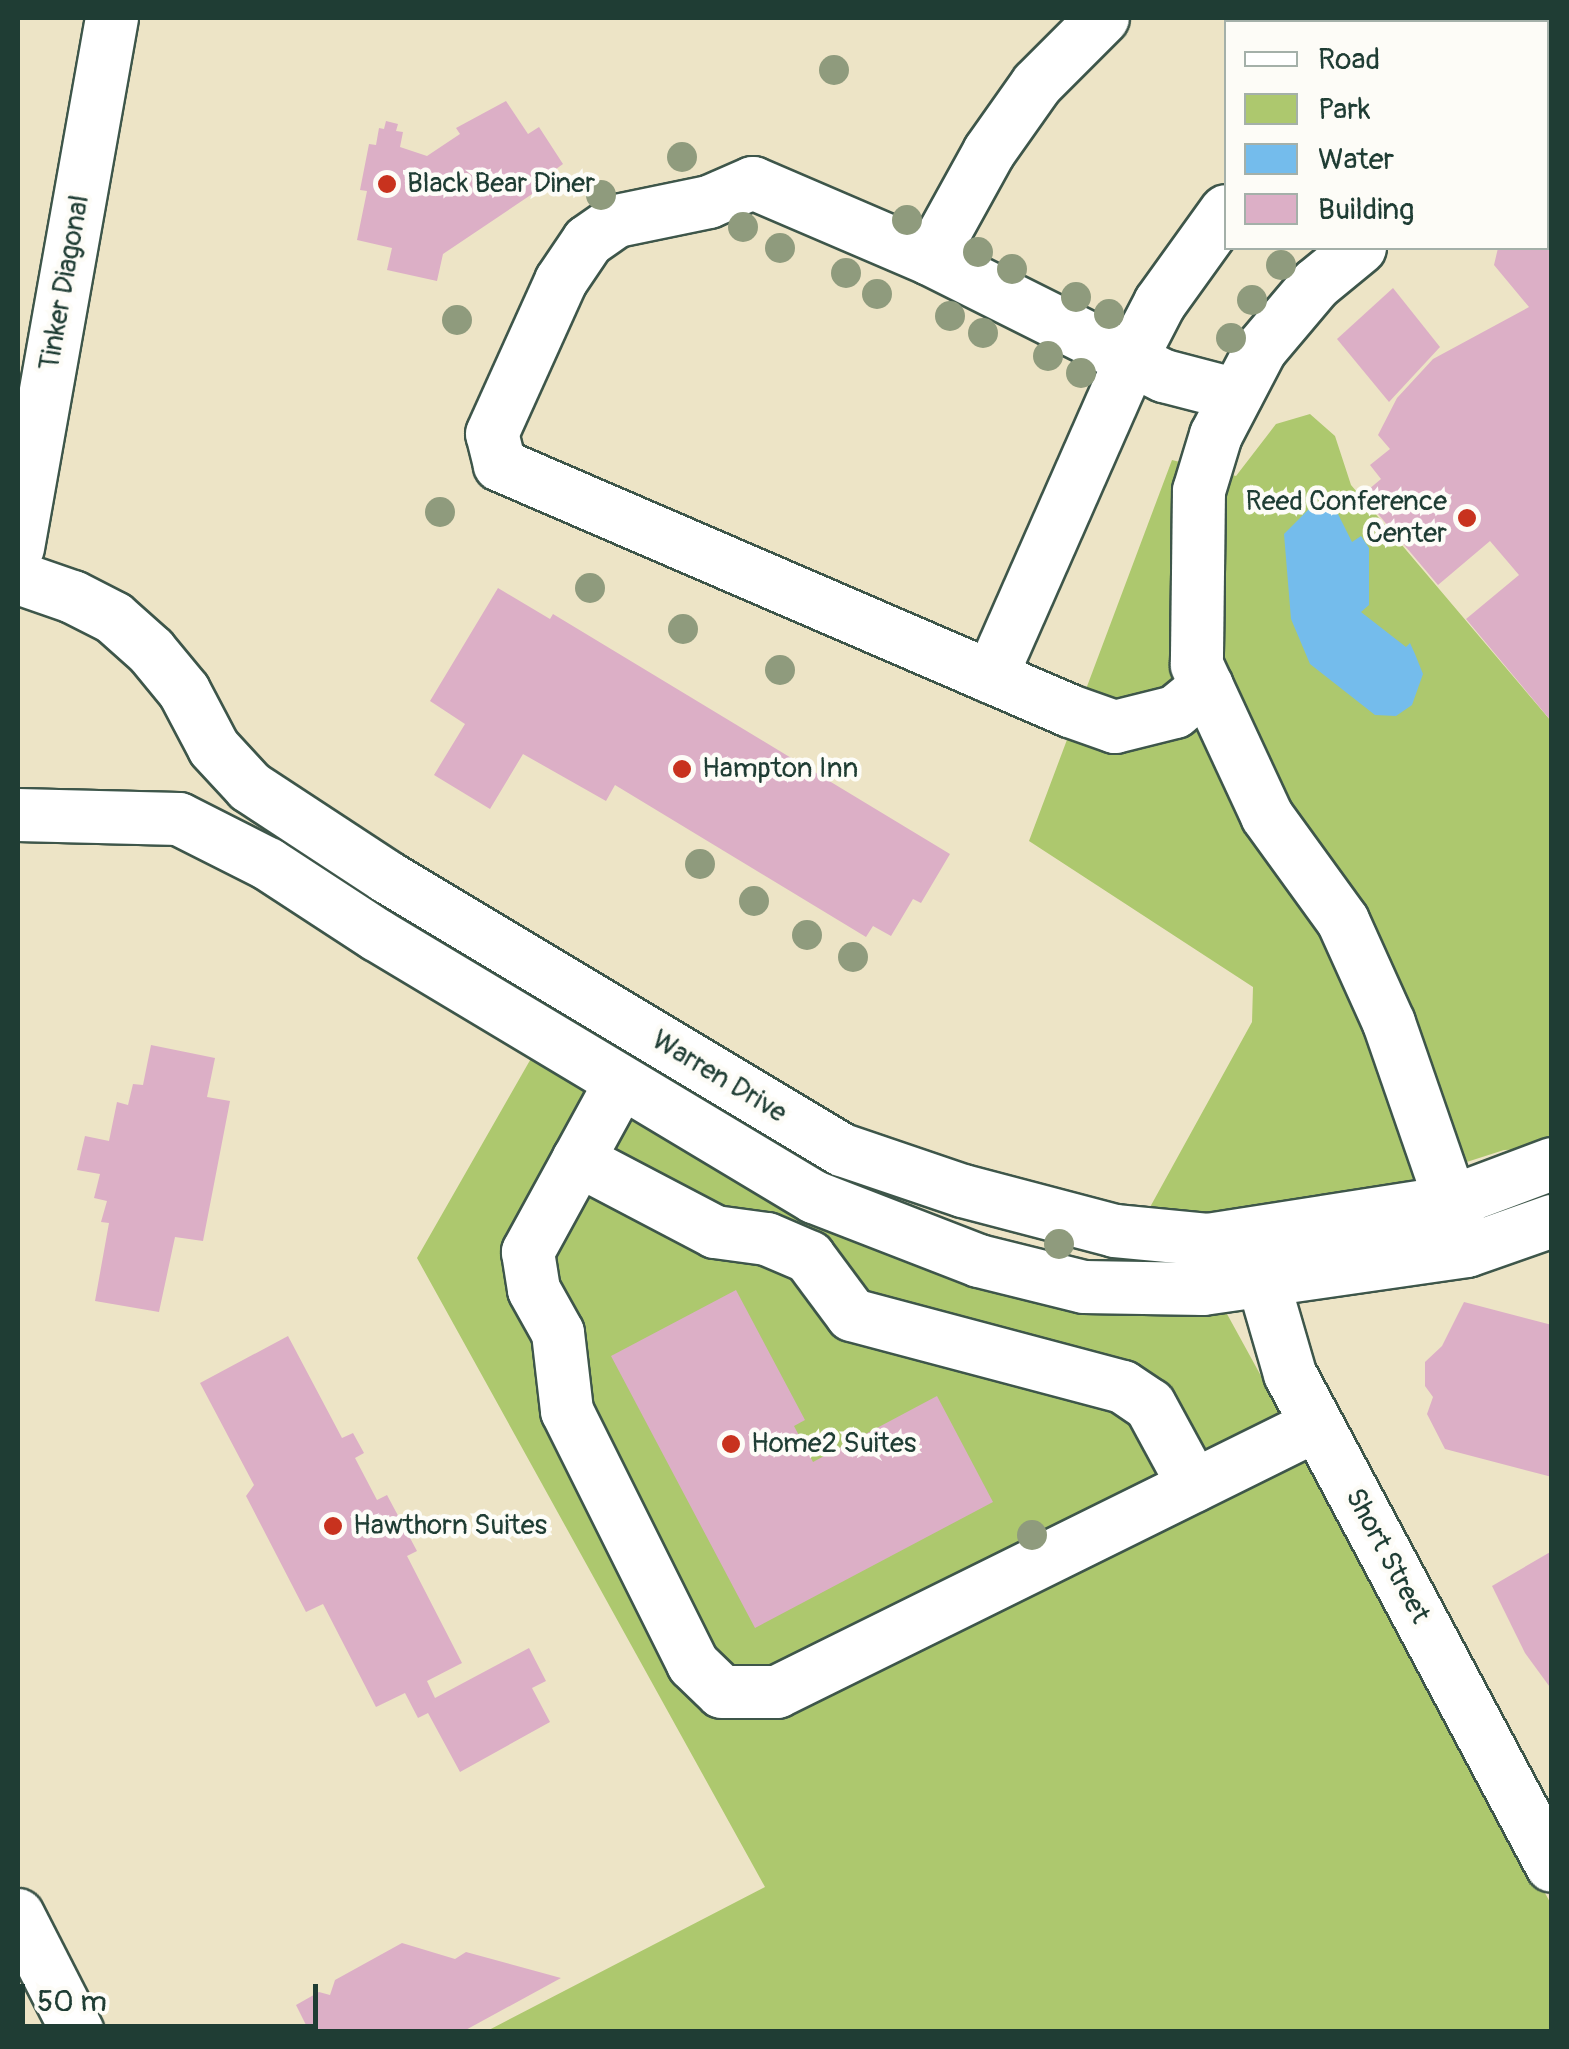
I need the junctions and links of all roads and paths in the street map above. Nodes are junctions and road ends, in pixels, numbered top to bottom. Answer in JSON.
{"nodes":[{"id":1,"x":112,"y":18,"type":"edge"},
{"id":2,"x":1103,"y":18,"type":"edge"},
{"id":3,"x":1224,"y":214,"type":"edge"},
{"id":4,"x":1358,"y":250,"type":"edge"},
{"id":5,"x":930,"y":260,"type":"junction"},
{"id":6,"x":1132,"y":357,"type":"junction"},
{"id":7,"x":1237,"y":395,"type":"junction"},
{"id":8,"x":18,"y":548,"type":"edge"},
{"id":9,"x":18,"y":578,"type":"edge"},
{"id":10,"x":990,"y":677,"type":"junction"},
{"id":11,"x":1206,"y":686,"type":"junction"},
{"id":12,"x":18,"y":815,"type":"edge"},
{"id":13,"x":621,"y":1082,"type":"junction"},
{"id":14,"x":578,"y":1160,"type":"junction"},
{"id":15,"x":1552,"y":1164,"type":"edge"},
{"id":16,"x":814,"y":1197,"type":"junction"},
{"id":17,"x":1452,"y":1202,"type":"junction"},
{"id":18,"x":1552,"y":1222,"type":"edge"},
{"id":19,"x":788,"y":1248,"type":"junction"},
{"id":20,"x":1467,"y":1251,"type":"junction"},
{"id":21,"x":1256,"y":1258,"type":"junction"},
{"id":22,"x":1318,"y":1426,"type":"junction"},
{"id":23,"x":1194,"y":1486,"type":"junction"},
{"id":24,"x":1544,"y":1832,"type":"edge"},
{"id":25,"x":18,"y":1915,"type":"edge"},
{"id":26,"x":78,"y":2032,"type":"edge"}],
"edges":[{"from":1,"to":8,"type":"street","name":"Tinker Diagonal"},
{"from":2,"to":5,"type":"street"},
{"from":3,"to":6,"type":"street"},
{"from":4,"to":7,"type":"street"},
{"from":5,"to":6,"type":"street"},
{"from":5,"to":10,"type":"street"},
{"from":6,"to":7,"type":"street"},
{"from":6,"to":10,"type":"street"},
{"from":7,"to":11,"type":"street"},
{"from":9,"to":21,"type":"street","name":"Warren Drive"},
{"from":10,"to":11,"type":"street"},
{"from":11,"to":17,"type":"street"},
{"from":12,"to":13,"type":"street","name":"Warren Drive"},
{"from":13,"to":14,"type":"street"},
{"from":13,"to":16,"type":"street","name":"Warren Drive"},
{"from":14,"to":19,"type":"street"},
{"from":14,"to":23,"type":"street"},
{"from":15,"to":17,"type":"street","name":"Warren Drive"},
{"from":16,"to":19,"type":"street"},
{"from":16,"to":21,"type":"street","name":"Warren Drive"},
{"from":17,"to":20,"type":"street"},
{"from":17,"to":21,"type":"street","name":"Warren Drive"},
{"from":18,"to":20,"type":"street","name":"Warren Drive"},
{"from":19,"to":23,"type":"street"},
{"from":20,"to":21,"type":"street","name":"Warren Drive"},
{"from":21,"to":22,"type":"street","name":"Short Street"},
{"from":22,"to":23,"type":"street"},
{"from":22,"to":24,"type":"street","name":"Short Street"},
{"from":25,"to":26,"type":"street"}]}
